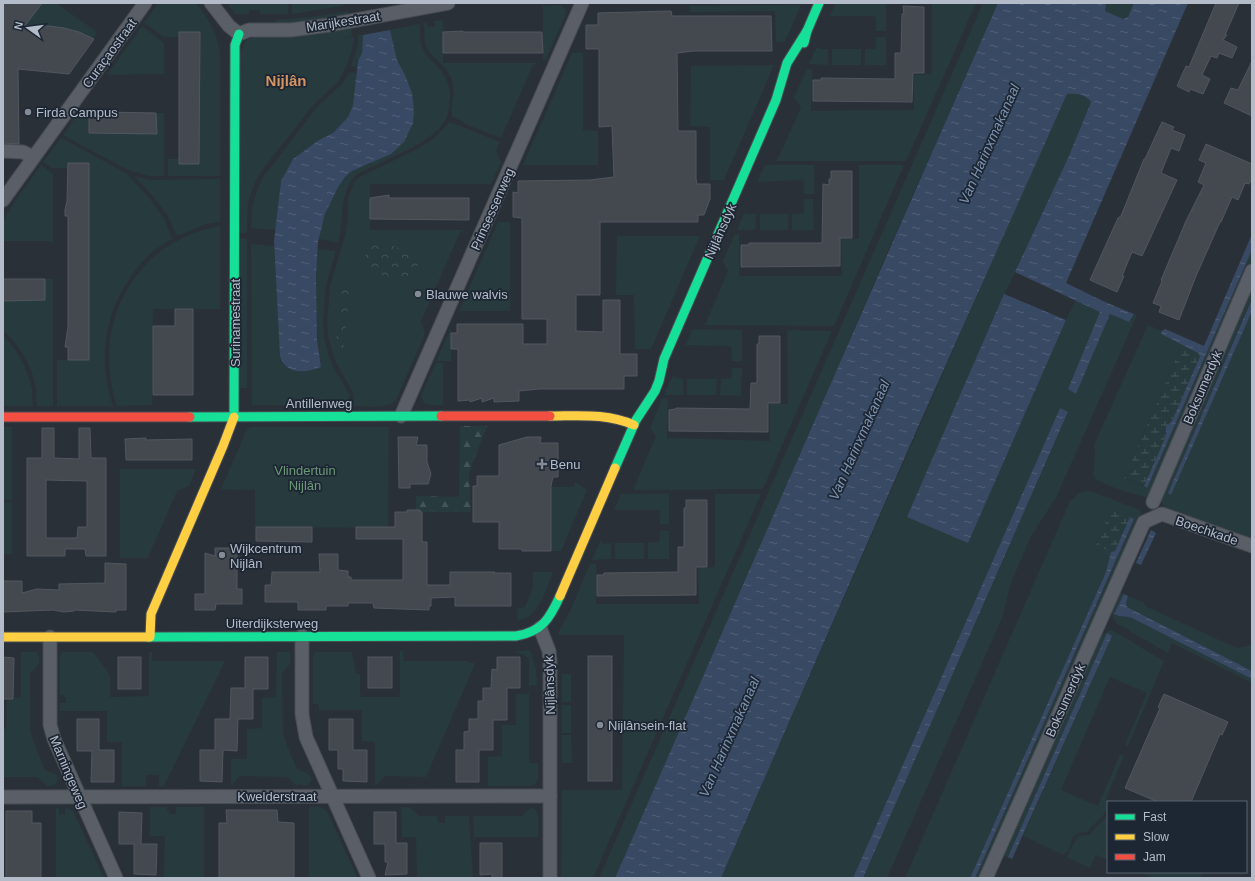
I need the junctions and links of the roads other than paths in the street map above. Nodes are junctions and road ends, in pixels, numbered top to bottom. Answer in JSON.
{"nodes":[{"id":1,"x":145,"y":3,"type":"edge"},
{"id":2,"x":211,"y":3,"type":"edge"},
{"id":3,"x":448,"y":3,"type":"edge"},
{"id":4,"x":582,"y":3,"type":"edge"},
{"id":5,"x":819,"y":3,"type":"edge"},
{"id":6,"x":806,"y":31,"type":"junction"},
{"id":7,"x":239,"y":34,"type":"junction"},
{"id":8,"x":776,"y":100,"type":"junction"},
{"id":9,"x":3,"y":151,"type":"edge"},
{"id":10,"x":33,"y":157,"type":"junction"},
{"id":11,"x":3,"y":200,"type":"edge"},
{"id":12,"x":1252,"y":271,"type":"edge"},
{"id":13,"x":662,"y":361,"type":"junction"},
{"id":14,"x":650,"y":377,"type":"dead end"},
{"id":15,"x":644,"y":391,"type":"dead end"},
{"id":16,"x":234,"y":416,"type":"junction"},
{"id":17,"x":401,"y":416,"type":"junction"},
{"id":18,"x":3,"y":417,"type":"edge"},
{"id":19,"x":635,"y":422,"type":"junction"},
{"id":20,"x":1153,"y":502,"type":"dead end"},
{"id":21,"x":1162,"y":514,"type":"joint"},
{"id":22,"x":1252,"y":546,"type":"edge"},
{"id":23,"x":540,"y":628,"type":"junction"},
{"id":24,"x":150,"y":636,"type":"junction"},
{"id":25,"x":302,"y":636,"type":"junction"},
{"id":26,"x":3,"y":637,"type":"edge"},
{"id":27,"x":50,"y":637,"type":"junction"},
{"id":28,"x":550,"y":796,"type":"junction"},
{"id":29,"x":3,"y":797,"type":"edge"},
{"id":30,"x":79,"y":797,"type":"junction"},
{"id":31,"x":332,"y":797,"type":"junction"},
{"id":32,"x":116,"y":878,"type":"edge"},
{"id":33,"x":369,"y":878,"type":"edge"},
{"id":34,"x":550,"y":878,"type":"edge"},
{"id":35,"x":986,"y":878,"type":"edge"}],
"edges":[{"from":1,"to":10,"type":"street","name":"Curaçaostraat"},
{"from":2,"to":7,"type":"street"},
{"from":3,"to":7,"type":"street","name":"Marijkestraat"},
{"from":4,"to":17,"type":"street","name":"Prinsessenweg"},
{"from":5,"to":6,"type":"street","name":"Nijlânsdyk"},
{"from":6,"to":8,"type":"street","name":"Nijlânsdyk"},
{"from":6,"to":8,"type":"street","name":"Nijlânsdyk"},
{"from":7,"to":16,"type":"street","name":"Surinamestraat"},
{"from":8,"to":13,"type":"street","name":"Nijlânsdyk"},
{"from":9,"to":10,"type":"street"},
{"from":10,"to":11,"type":"street","name":"Curaçaostraat"},
{"from":12,"to":20,"type":"street","name":"Boksumerdyk"},
{"from":13,"to":14,"type":"street","name":"Nijlânsdyk"},
{"from":13,"to":19,"type":"street","name":"Nijlânsdyk"},
{"from":15,"to":19,"type":"street","name":"Nijlânsdyk"},
{"from":16,"to":17,"type":"street","name":"Antillenweg"},
{"from":16,"to":18,"type":"street","name":"Antillenweg"},
{"from":16,"to":24,"type":"street","name":"Surinamestraat"},
{"from":17,"to":19,"type":"street","name":"Antillenweg"},
{"from":19,"to":23,"type":"street","name":"Nijlânsdyk"},
{"from":21,"to":22,"type":"street","name":"Boechkade"},
{"from":21,"to":35,"type":"street","name":"Boksumerdyk"},
{"from":23,"to":25,"type":"street","name":"Uiterdijksterweg"},
{"from":23,"to":28,"type":"street","name":"Nijlânsdyk"},
{"from":24,"to":25,"type":"street","name":"Uiterdijksterweg"},
{"from":24,"to":27,"type":"street","name":"Uiterdijksterweg"},
{"from":25,"to":31,"type":"street"},
{"from":26,"to":27,"type":"street","name":"Uiterdijksterweg"},
{"from":27,"to":30,"type":"street","name":"Marningeweg"},
{"from":28,"to":31,"type":"street","name":"Kwelderstraat"},
{"from":28,"to":34,"type":"street","name":"Nijlânsdyk"},
{"from":29,"to":30,"type":"street","name":"Kwelderstraat"},
{"from":30,"to":31,"type":"street","name":"Kwelderstraat"},
{"from":30,"to":32,"type":"street","name":"Marningeweg"},
{"from":31,"to":33,"type":"street"}]}
